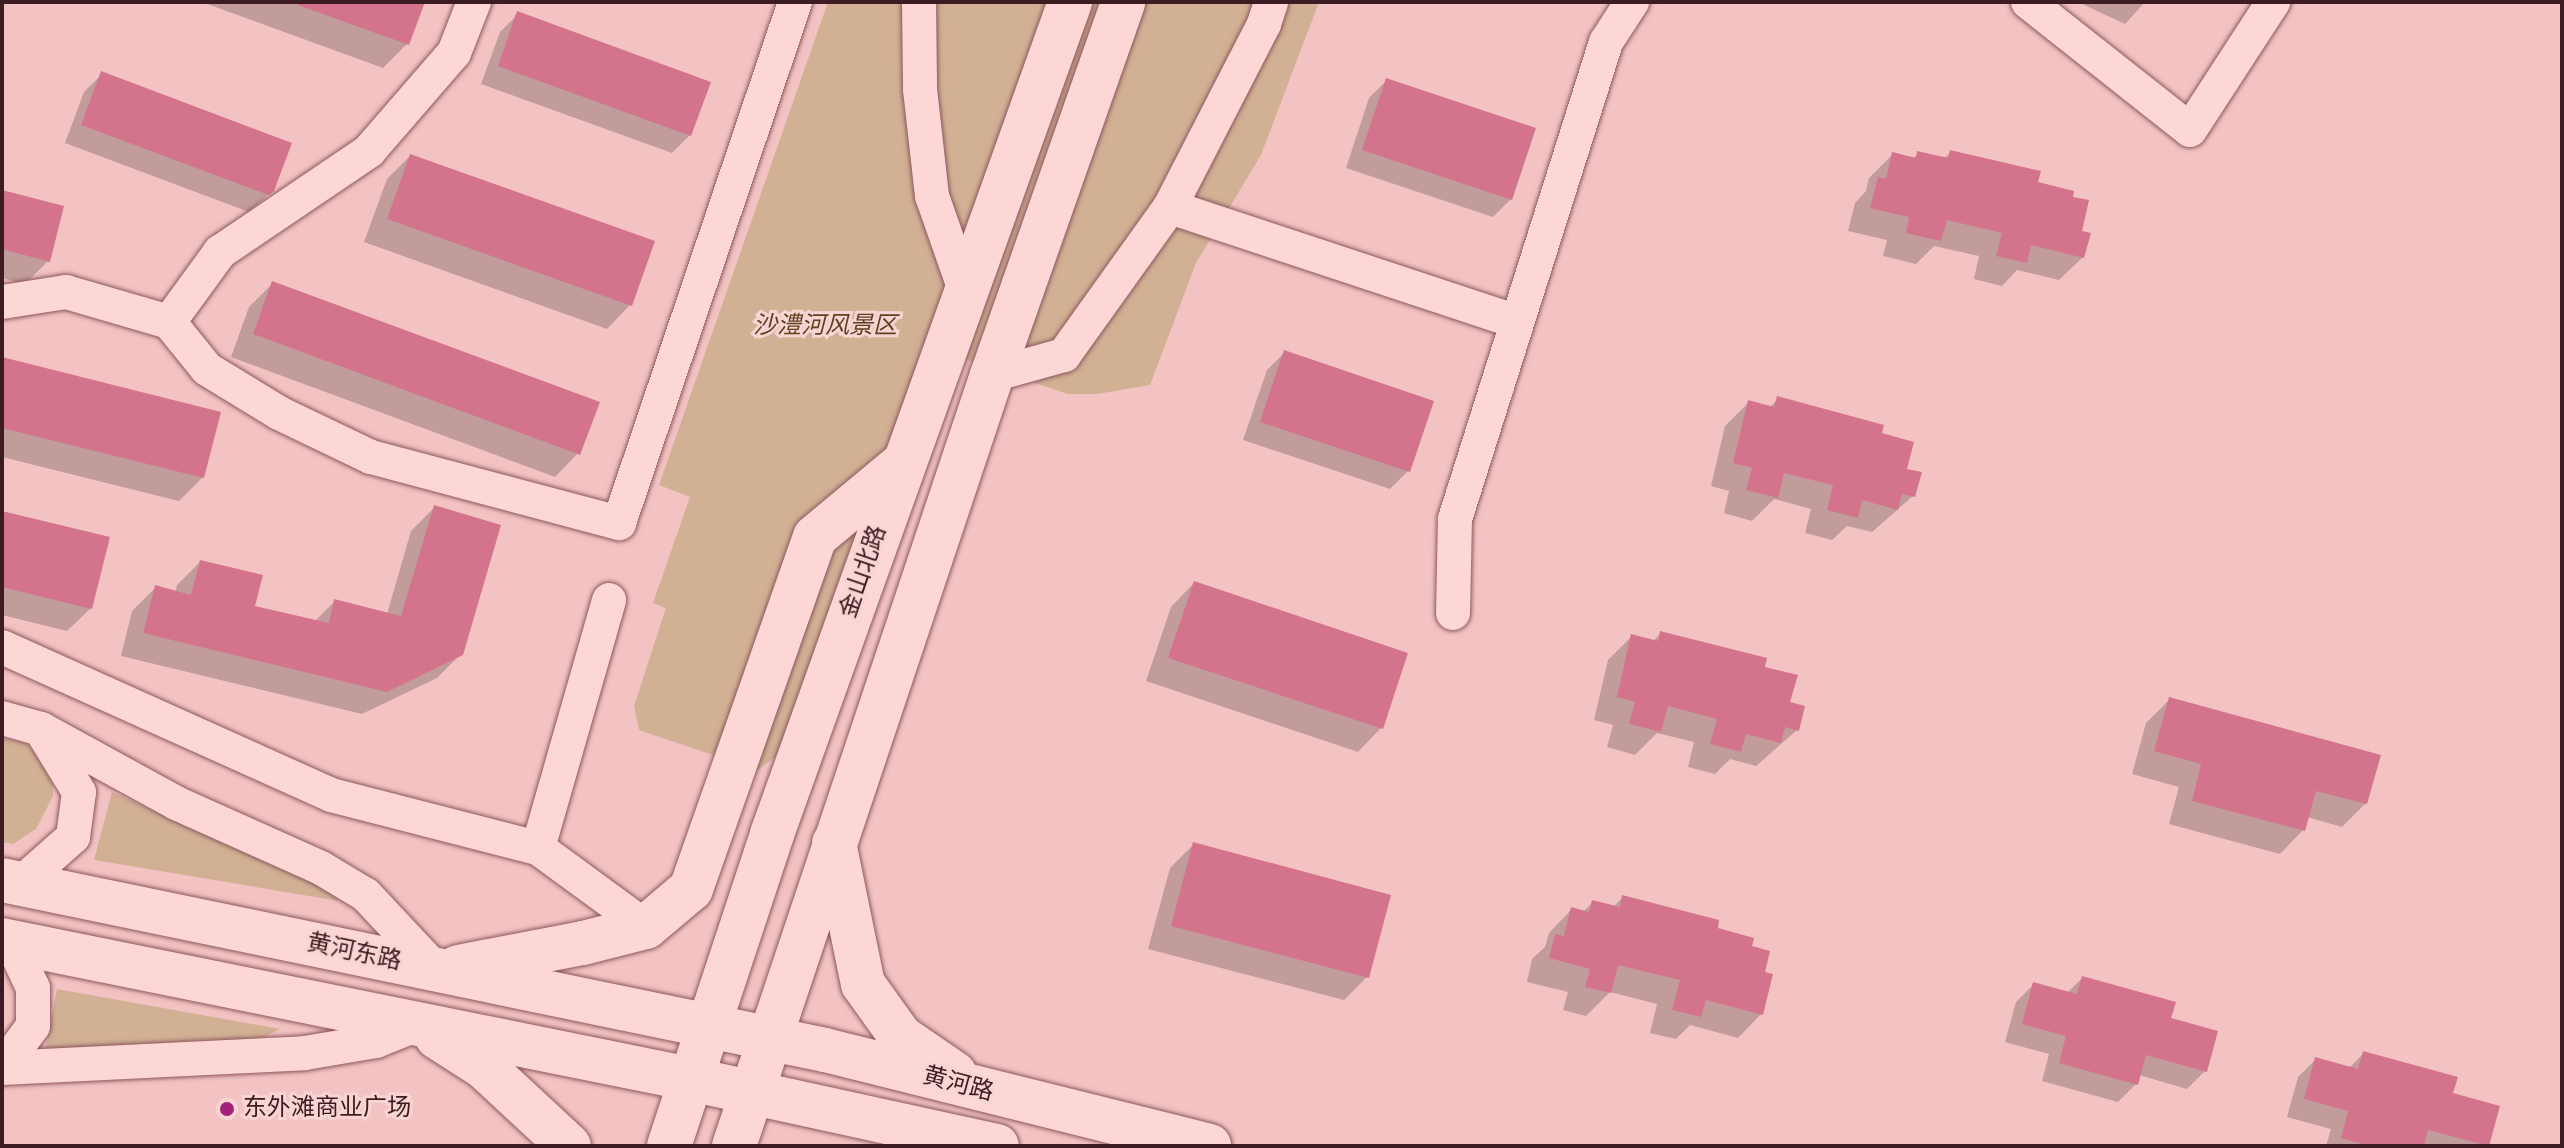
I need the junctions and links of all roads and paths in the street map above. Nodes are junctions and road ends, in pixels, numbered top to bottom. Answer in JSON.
{"nodes":[{"id":1,"x":474,"y":2,"type":"edge"},
{"id":2,"x":795,"y":2,"type":"edge"},
{"id":3,"x":919,"y":2,"type":"edge"},
{"id":4,"x":1070,"y":2,"type":"edge"},
{"id":5,"x":1123,"y":2,"type":"edge"},
{"id":6,"x":1271,"y":2,"type":"edge"},
{"id":7,"x":1632,"y":2,"type":"edge"},
{"id":8,"x":2028,"y":2,"type":"edge"},
{"id":9,"x":2273,"y":2,"type":"edge"},
{"id":10,"x":1170,"y":207,"type":"junction"},
{"id":11,"x":966,"y":293,"type":"junction"},
{"id":12,"x":2,"y":302,"type":"edge"},
{"id":13,"x":1515,"y":321,"type":"junction"},
{"id":14,"x":169,"y":322,"type":"junction"},
{"id":15,"x":992,"y":375,"type":"junction"},
{"id":16,"x":902,"y":464,"type":"junction"},
{"id":17,"x":609,"y":600,"type":"dead end"},
{"id":18,"x":1453,"y":613,"type":"dead end"},
{"id":19,"x":2,"y":647,"type":"edge"},
{"id":20,"x":2,"y":718,"type":"edge"},
{"id":21,"x":41,"y":729,"type":"junction"},
{"id":22,"x":834,"y":843,"type":"junction"},
{"id":23,"x":538,"y":848,"type":"junction"},
{"id":24,"x":11,"y":882,"type":"edge"},
{"id":25,"x":646,"y":927,"type":"junction"},
{"id":26,"x":6,"y":940,"type":"edge"},
{"id":27,"x":437,"y":971,"type":"junction"},
{"id":28,"x":418,"y":1024,"type":"junction"},
{"id":29,"x":707,"y":1027,"type":"junction"},
{"id":30,"x":768,"y":1038,"type":"junction"},
{"id":31,"x":690,"y":1079,"type":"junction"},
{"id":32,"x":980,"y":1091,"type":"junction"},
{"id":33,"x":750,"y":1094,"type":"junction"},
{"id":34,"x":973,"y":1144,"type":"edge"},
{"id":35,"x":569,"y":1146,"type":"edge"},
{"id":36,"x":669,"y":1146,"type":"edge"},
{"id":37,"x":734,"y":1146,"type":"edge"},
{"id":38,"x":1209,"y":1146,"type":"edge"}],
"edges":[{"from":1,"to":14,"type":"street"},
{"from":2,"to":14,"type":"street"},
{"from":3,"to":11,"type":"street"},
{"from":4,"to":11,"type":"main road","name":"金山北路"},
{"from":5,"to":15,"type":"main road"},
{"from":6,"to":10,"type":"street"},
{"from":7,"to":13,"type":"street"},
{"from":8,"to":9,"type":"street"},
{"from":10,"to":13,"type":"street"},
{"from":10,"to":15,"type":"street"},
{"from":11,"to":16,"type":"main road","name":"金山北路"},
{"from":12,"to":14,"type":"street"},
{"from":13,"to":18,"type":"street"},
{"from":15,"to":22,"type":"main road"},
{"from":16,"to":25,"type":"main road"},
{"from":16,"to":29,"type":"main road","name":"金山北路"},
{"from":17,"to":23,"type":"street"},
{"from":19,"to":23,"type":"street"},
{"from":20,"to":21,"type":"street"},
{"from":21,"to":24,"type":"street"},
{"from":21,"to":27,"type":"street"},
{"from":22,"to":30,"type":"main road"},
{"from":22,"to":32,"type":"main road"},
{"from":23,"to":25,"type":"street"},
{"from":24,"to":27,"type":"main road","name":"黄河东路"},
{"from":25,"to":27,"type":"main road"},
{"from":26,"to":28,"type":"main road"},
{"from":26,"to":28,"type":"street"},
{"from":27,"to":29,"type":"main road","name":"黄河东路"},
{"from":28,"to":31,"type":"main road"},
{"from":28,"to":35,"type":"main road"},
{"from":29,"to":30,"type":"main road","name":"黄河路"},
{"from":29,"to":31,"type":"main road","name":"金山北路"},
{"from":30,"to":32,"type":"main road","name":"黄河路"},
{"from":30,"to":33,"type":"main road"},
{"from":31,"to":33,"type":"main road","name":"黄河路"},
{"from":31,"to":36,"type":"main road","name":"金山北路"},
{"from":32,"to":38,"type":"main road","name":"黄河路"},
{"from":33,"to":34,"type":"main road","name":"黄河路"},
{"from":33,"to":37,"type":"main road"}]}
